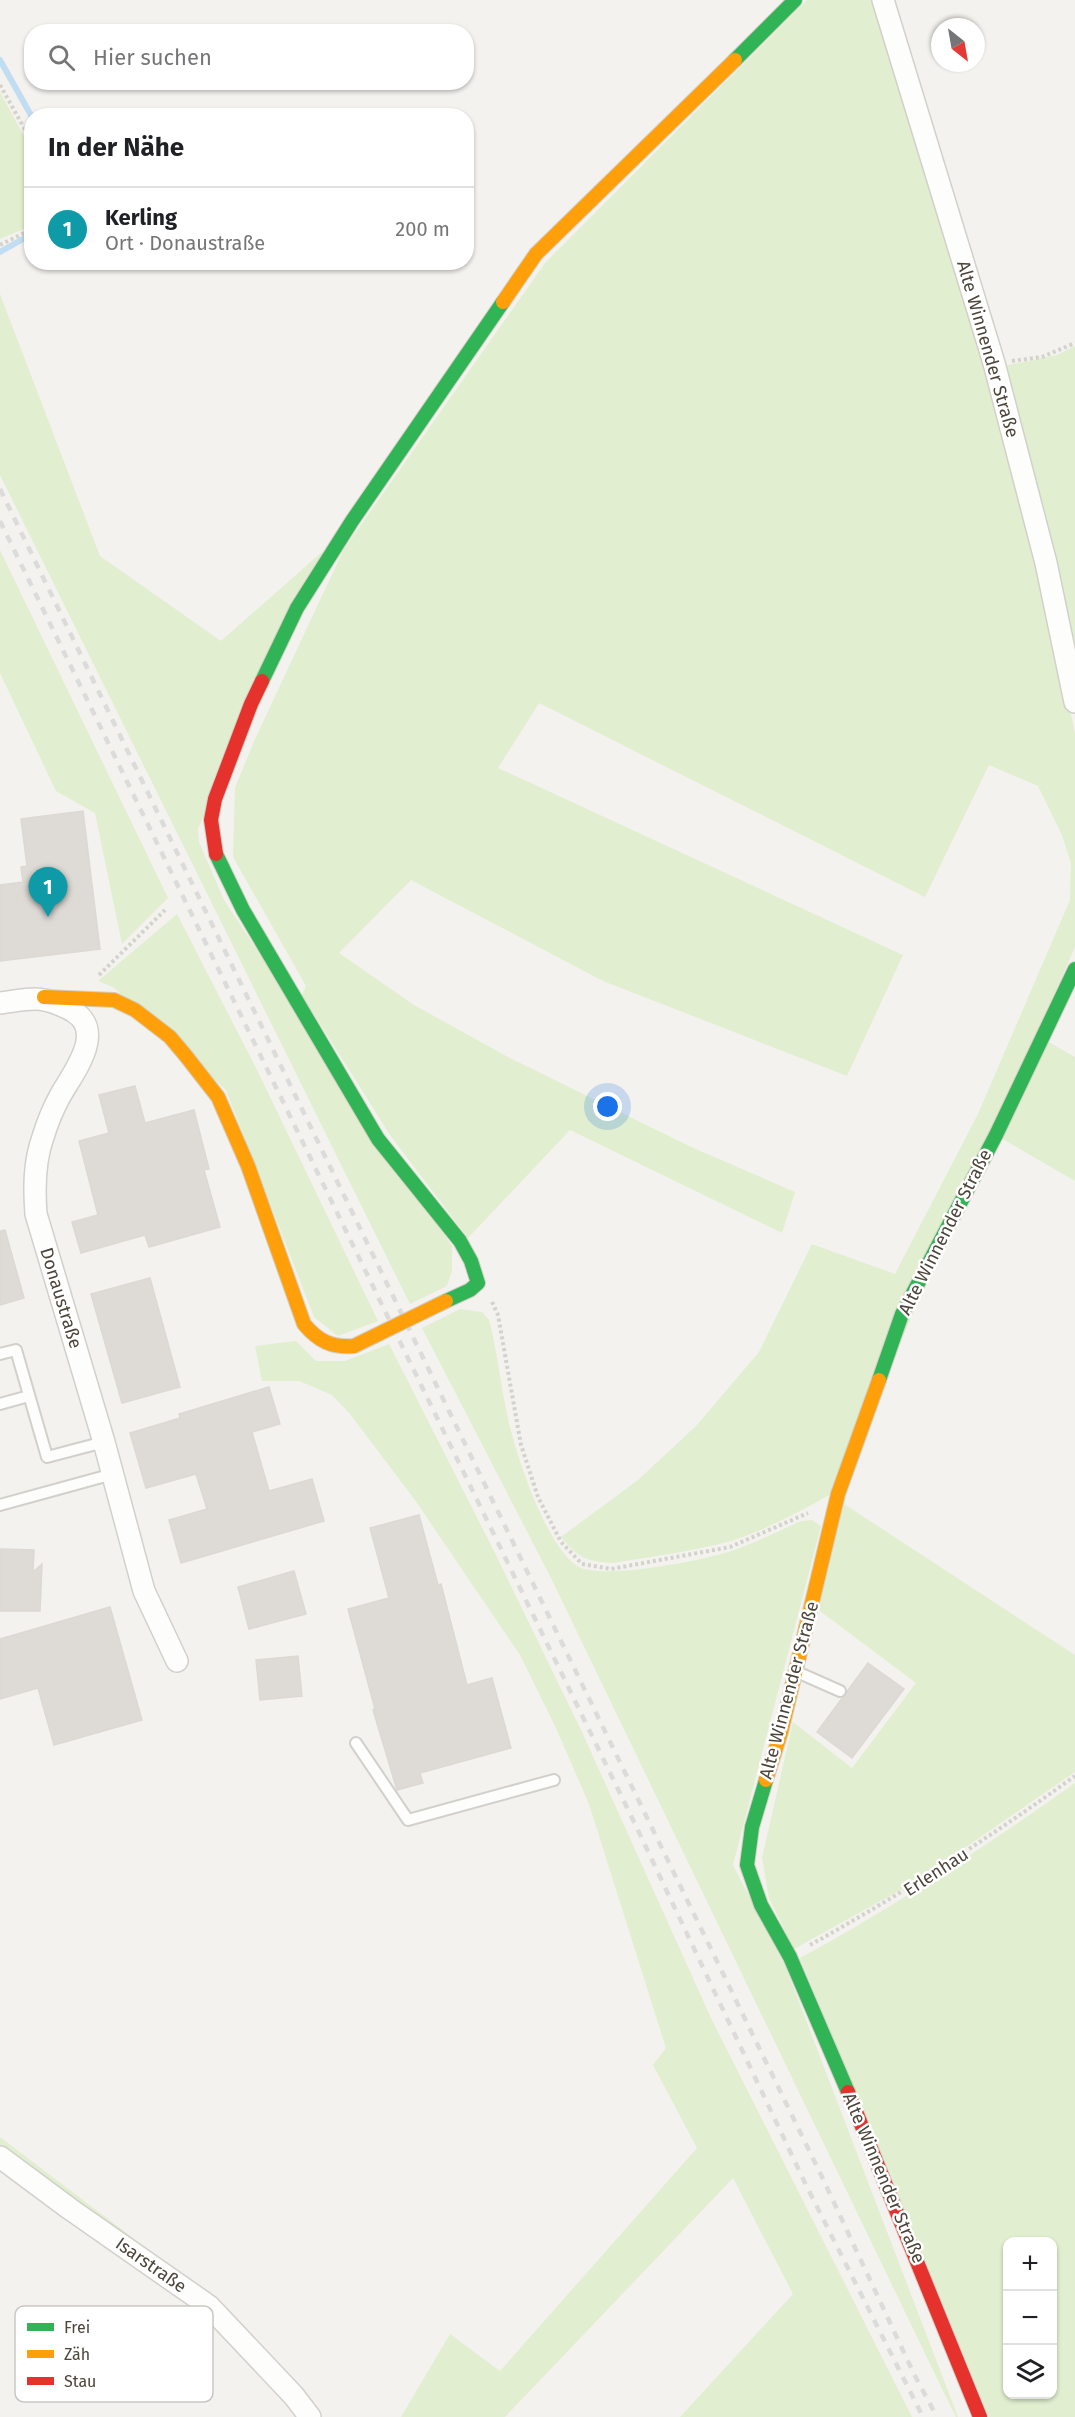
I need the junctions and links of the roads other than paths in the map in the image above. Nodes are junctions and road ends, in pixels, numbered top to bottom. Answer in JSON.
{"nodes":[{"id":1,"x":795,"y":0,"type":"edge"},
{"id":2,"x":883,"y":0,"type":"edge"},
{"id":3,"x":1075,"y":702,"type":"edge"},
{"id":4,"x":1075,"y":969,"type":"edge"},
{"id":5,"x":44,"y":998,"type":"junction"},
{"id":6,"x":0,"y":1003,"type":"edge"},
{"id":7,"x":0,"y":1354,"type":"edge"},
{"id":8,"x":29,"y":1396,"type":"junction"},
{"id":9,"x":0,"y":1404,"type":"edge"},
{"id":10,"x":104,"y":1442,"type":"junction"},
{"id":11,"x":113,"y":1474,"type":"junction"},
{"id":12,"x":0,"y":1505,"type":"edge"},
{"id":13,"x":177,"y":1661,"type":"dead end"},
{"id":14,"x":794,"y":1670,"type":"junction"},
{"id":15,"x":840,"y":1691,"type":"dead end"},
{"id":16,"x":356,"y":1743,"type":"dead end"},
{"id":17,"x":554,"y":1780,"type":"dead end"},
{"id":18,"x":0,"y":2157,"type":"edge"},
{"id":19,"x":209,"y":2306,"type":"edge"},
{"id":20,"x":213,"y":2310,"type":"edge"},
{"id":21,"x":310,"y":2417,"type":"edge"},
{"id":22,"x":980,"y":2417,"type":"edge"}],
"edges":[{"from":1,"to":5,"type":"street","bridge":true},
{"from":2,"to":3,"type":"street","name":"Alte Winnender Straße"},
{"from":4,"to":14,"type":"street","name":"Alte Winnender Straße"},
{"from":5,"to":6,"type":"street"},
{"from":5,"to":10,"type":"street","name":"Donaustraße"},
{"from":7,"to":8,"type":"lane"},
{"from":8,"to":9,"type":"lane"},
{"from":8,"to":10,"type":"lane"},
{"from":10,"to":11,"type":"street","name":"Donaustraße"},
{"from":11,"to":12,"type":"lane"},
{"from":11,"to":13,"type":"street","name":"Donaustraße"},
{"from":14,"to":15,"type":"lane"},
{"from":14,"to":22,"type":"street","name":"Alte Winnender Straße"},
{"from":16,"to":17,"type":"lane"},
{"from":18,"to":19,"type":"street","name":"Isarstraße"},
{"from":20,"to":21,"type":"street","name":"Isarstraße"}]}
